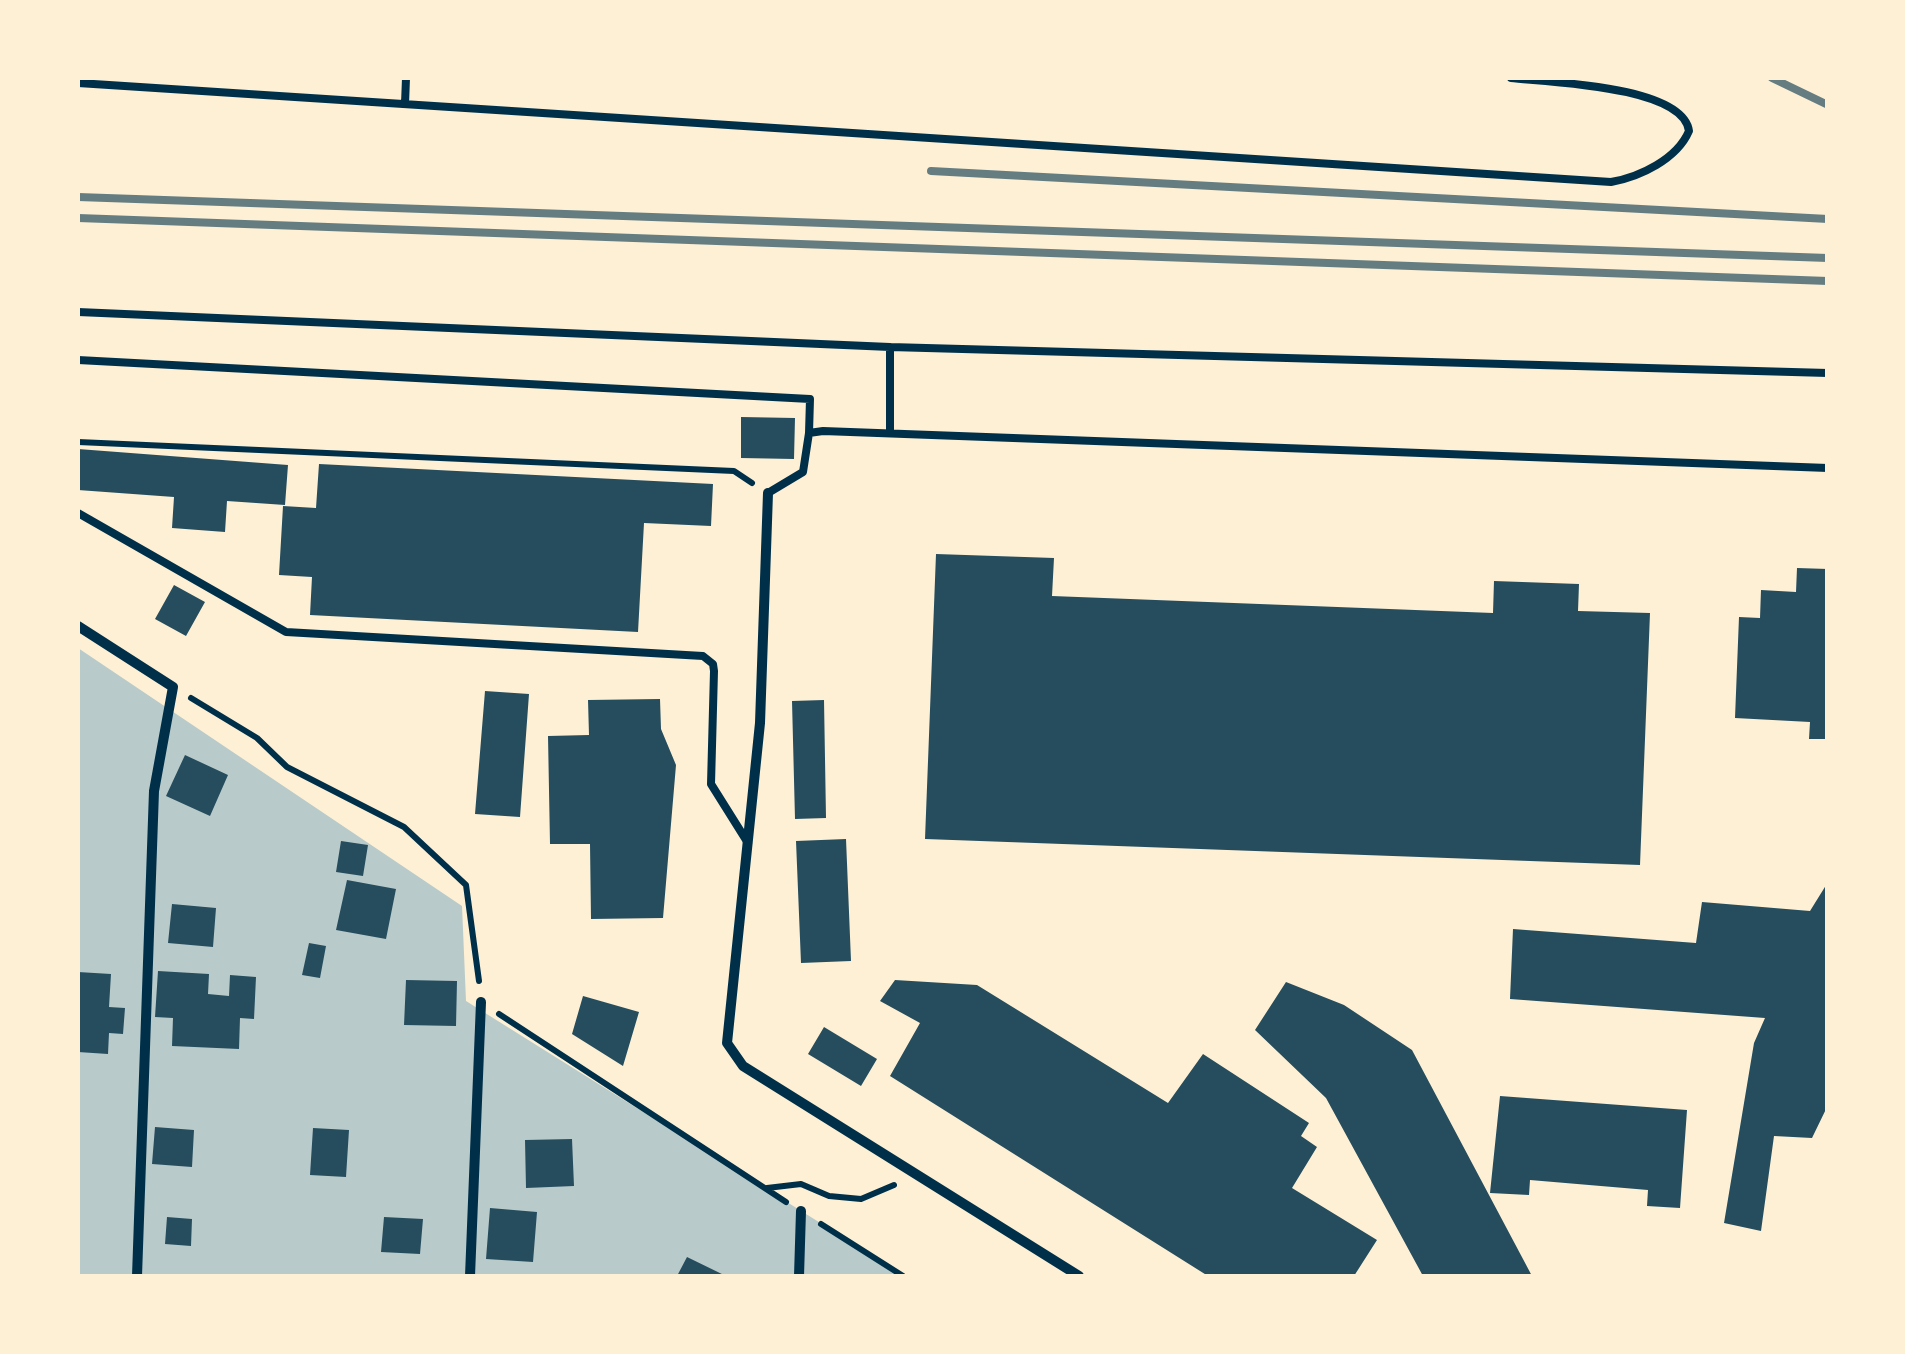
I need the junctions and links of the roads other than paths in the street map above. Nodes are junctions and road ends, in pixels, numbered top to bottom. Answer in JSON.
{"nodes":[{"id":1,"x":406,"y":78,"type":"edge"},
{"id":2,"x":1512,"y":78,"type":"edge"},
{"id":3,"x":78,"y":83,"type":"edge"},
{"id":4,"x":404,"y":104,"type":"junction"},
{"id":5,"x":78,"y":312,"type":"edge"},
{"id":6,"x":890,"y":347,"type":"junction"},
{"id":7,"x":78,"y":360,"type":"edge"},
{"id":8,"x":1828,"y":373,"type":"edge"},
{"id":9,"x":809,"y":433,"type":"junction"},
{"id":10,"x":890,"y":433,"type":"junction"},
{"id":11,"x":1828,"y":468,"type":"edge"},
{"id":12,"x":768,"y":493,"type":"joint"},
{"id":13,"x":78,"y":514,"type":"edge"},
{"id":14,"x":78,"y":626,"type":"edge"},
{"id":15,"x":748,"y":843,"type":"junction"},
{"id":16,"x":482,"y":1002,"type":"road end"},
{"id":17,"x":801,"y":1211,"type":"road end"},
{"id":18,"x":137,"y":1276,"type":"edge"},
{"id":19,"x":470,"y":1276,"type":"edge"},
{"id":20,"x":799,"y":1276,"type":"edge"},
{"id":21,"x":1079,"y":1276,"type":"edge"}],
"edges":[{"from":1,"to":4,"type":"lane"},
{"from":2,"to":4,"type":"lane"},
{"from":3,"to":4,"type":"lane"},
{"from":5,"to":6,"type":"lane"},
{"from":6,"to":8,"type":"lane"},
{"from":6,"to":10,"type":"lane"},
{"from":7,"to":9,"type":"lane"},
{"from":9,"to":10,"type":"lane"},
{"from":9,"to":12,"type":"lane"},
{"from":10,"to":11,"type":"lane"},
{"from":12,"to":15,"type":"street"},
{"from":13,"to":15,"type":"lane"},
{"from":14,"to":18,"type":"street"},
{"from":15,"to":21,"type":"street"},
{"from":16,"to":19,"type":"street"},
{"from":17,"to":20,"type":"street"}]}
